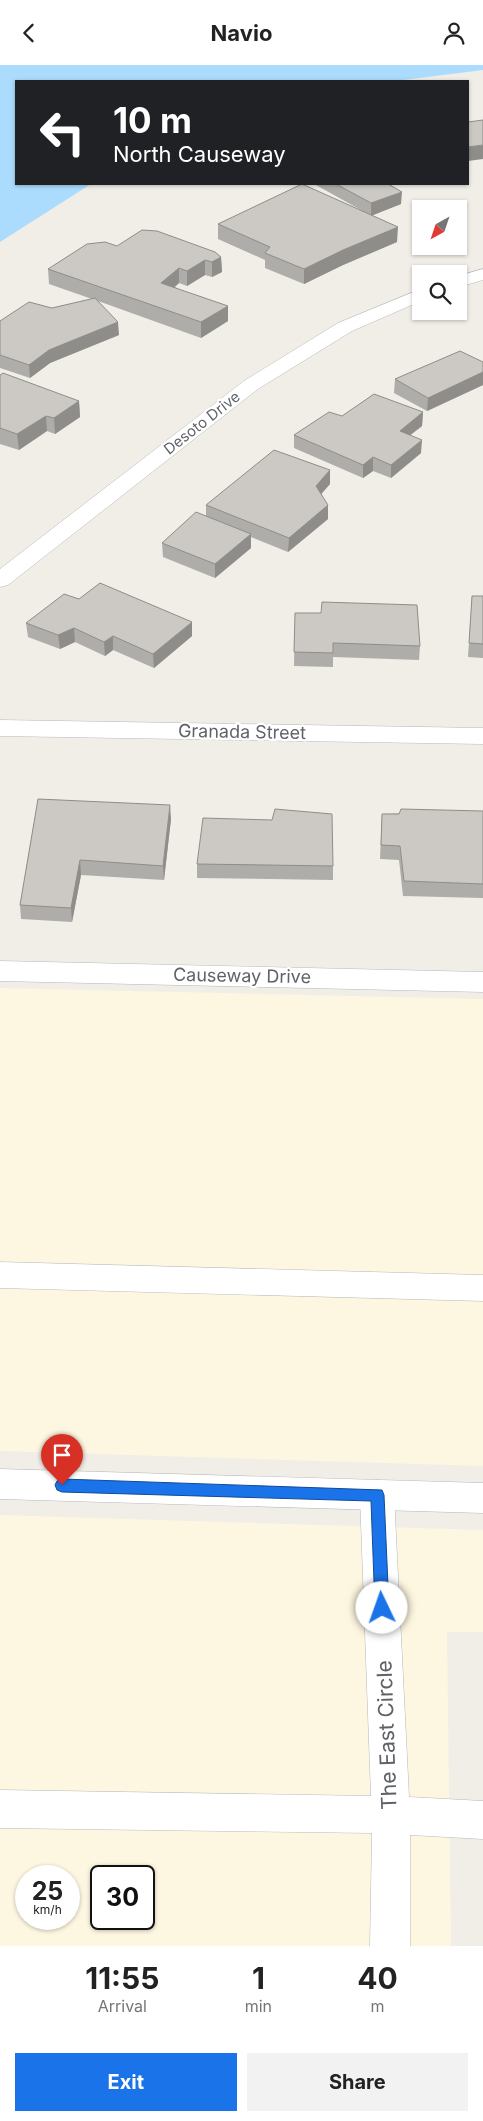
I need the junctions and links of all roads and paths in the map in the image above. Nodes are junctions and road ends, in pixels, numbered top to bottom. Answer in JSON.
{"nodes":[{"id":1,"x":483,"y":274,"type":"edge"},
{"id":2,"x":467,"y":279,"type":"edge"},
{"id":3,"x":412,"y":298,"type":"edge"},
{"id":4,"x":0,"y":580,"type":"edge"},
{"id":5,"x":0,"y":728,"type":"edge"},
{"id":6,"x":483,"y":736,"type":"edge"},
{"id":7,"x":0,"y":971,"type":"edge"},
{"id":8,"x":483,"y":982,"type":"edge"},
{"id":9,"x":0,"y":1275,"type":"edge"},
{"id":10,"x":483,"y":1288,"type":"edge"},
{"id":11,"x":0,"y":1484,"type":"edge"},
{"id":12,"x":377,"y":1495,"type":"junction"},
{"id":13,"x":483,"y":1498,"type":"edge"},
{"id":14,"x":0,"y":1809,"type":"edge"},
{"id":15,"x":391,"y":1815,"type":"junction"},
{"id":16,"x":483,"y":1820,"type":"edge"},
{"id":17,"x":390,"y":1946,"type":"edge"}],
"edges":[{"from":1,"to":2,"type":"street"},
{"from":3,"to":4,"type":"street","name":"Desoto Drive"},
{"from":5,"to":6,"type":"street","name":"Granada Street"},
{"from":7,"to":8,"type":"street","name":"Causeway Drive"},
{"from":9,"to":10,"type":"street"},
{"from":11,"to":12,"type":"street"},
{"from":12,"to":13,"type":"street"},
{"from":12,"to":15,"type":"street","name":"The East Circle"},
{"from":14,"to":15,"type":"street"},
{"from":15,"to":16,"type":"street"},
{"from":15,"to":17,"type":"street","name":"The East Circle"}]}
